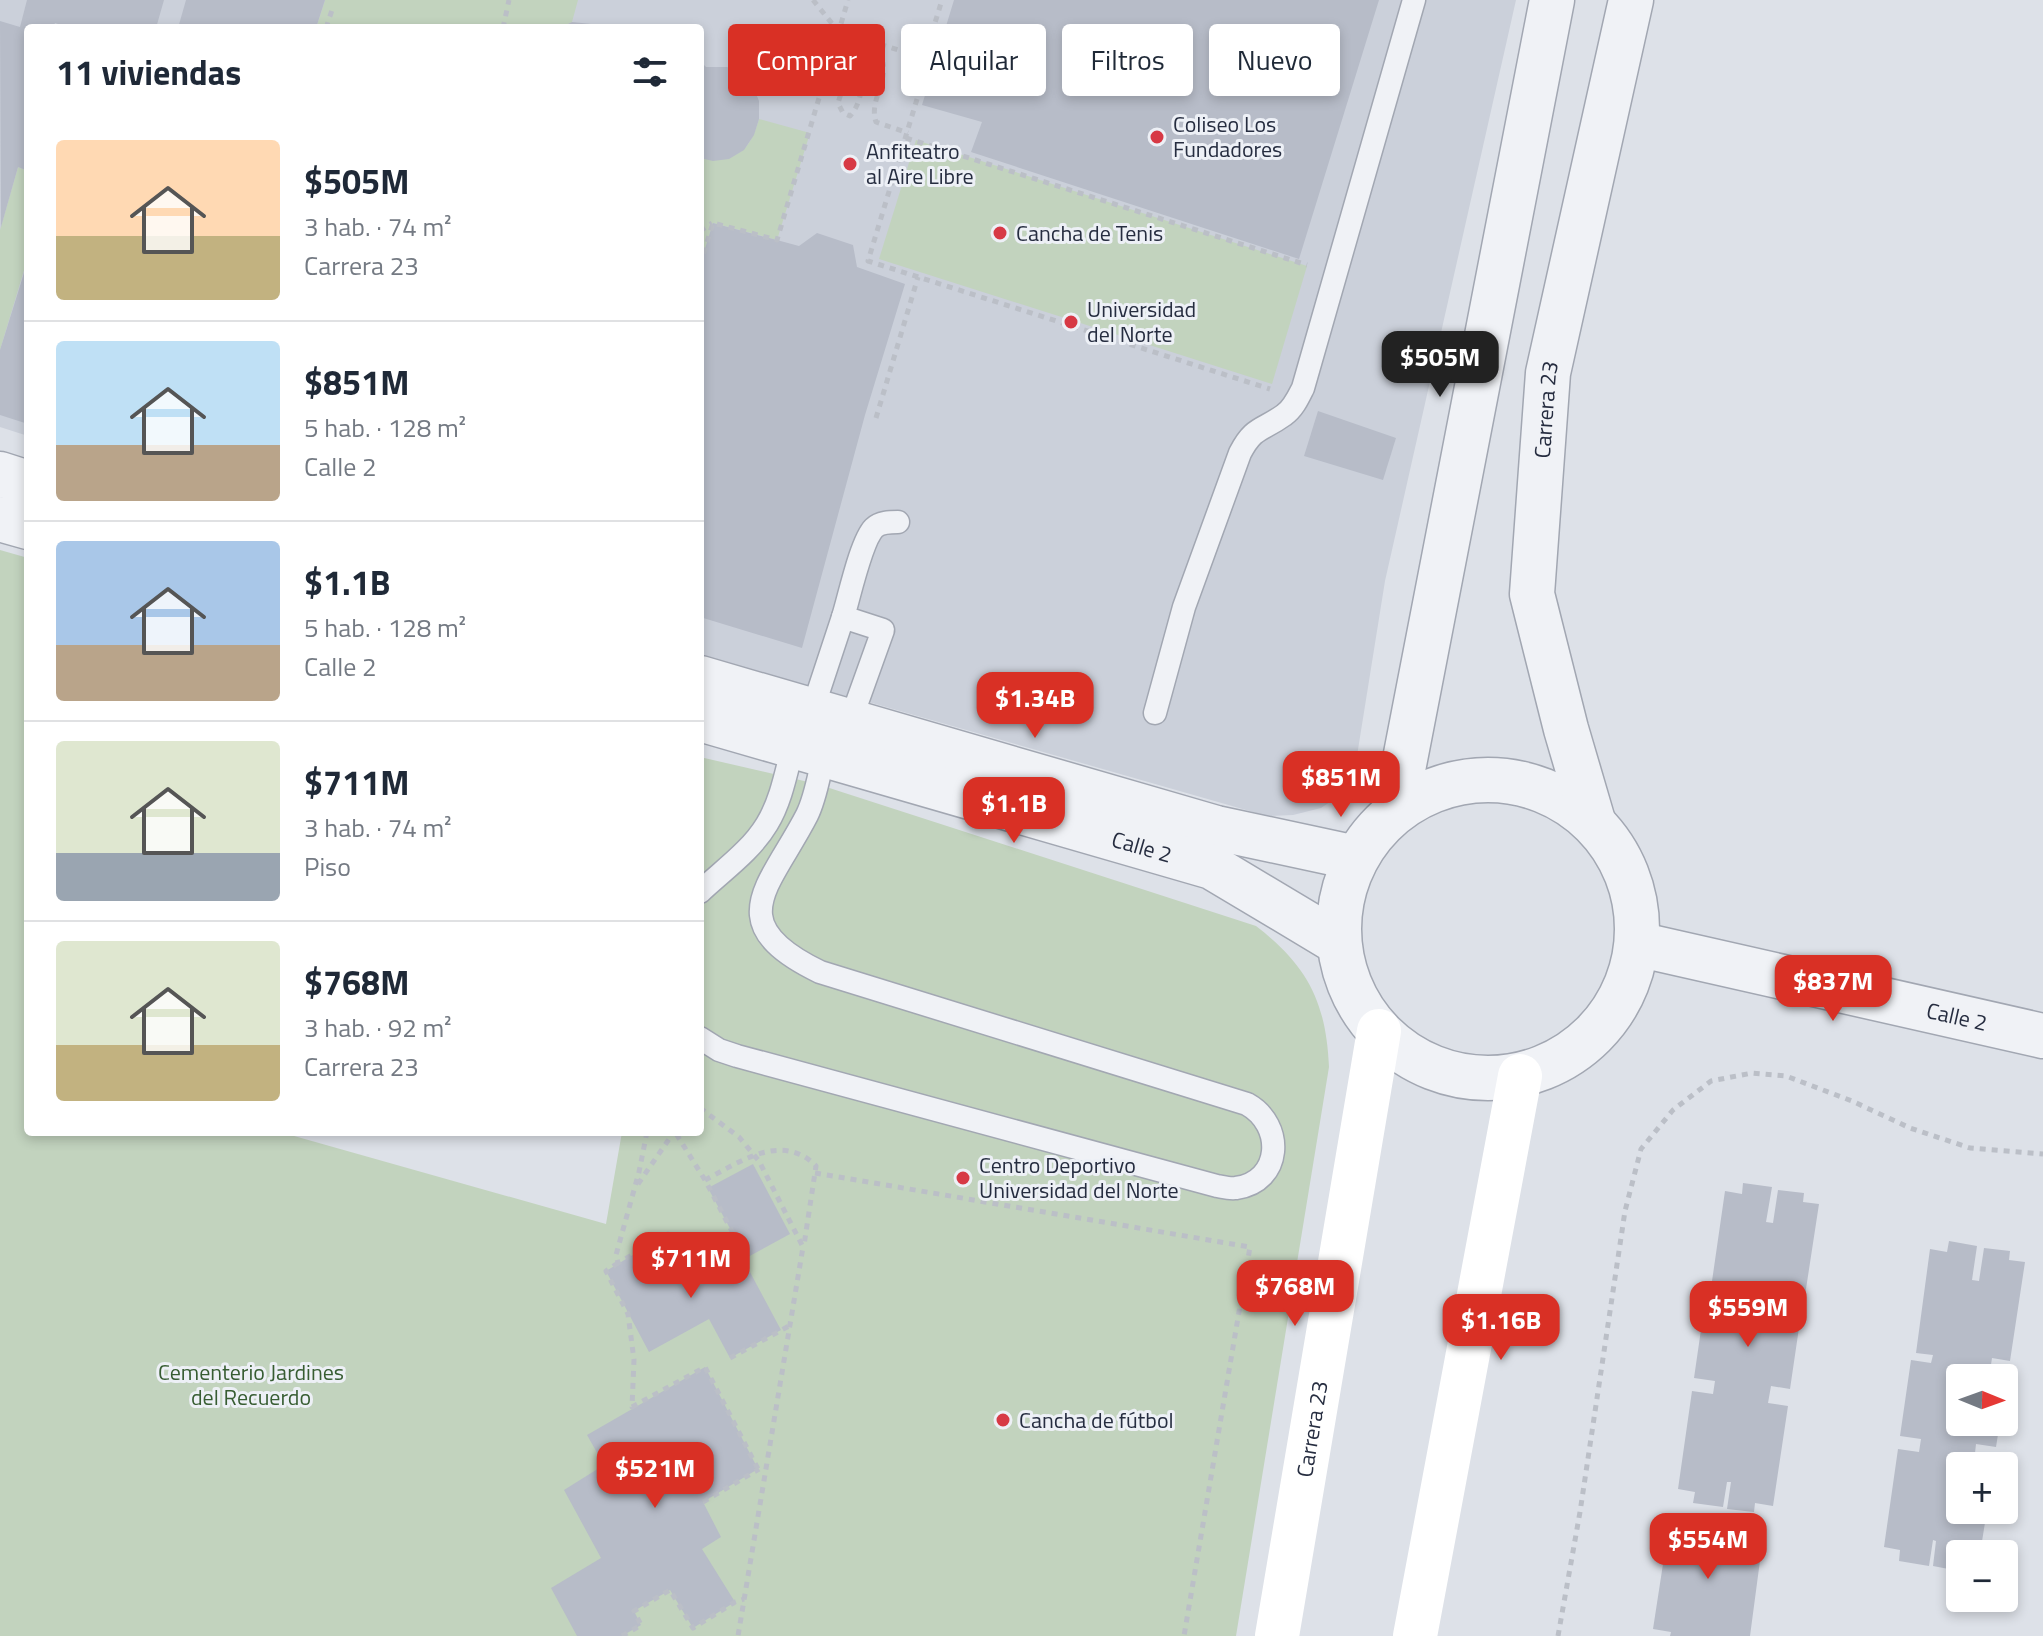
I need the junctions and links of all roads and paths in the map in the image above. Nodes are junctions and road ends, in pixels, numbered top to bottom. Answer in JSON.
{"nodes":[{"id":1,"x":509,"y":0,"type":"edge"},
{"id":2,"x":813,"y":0,"type":"edge"},
{"id":3,"x":848,"y":0,"type":"edge"},
{"id":4,"x":942,"y":0,"type":"edge"},
{"id":5,"x":1414,"y":0,"type":"edge"},
{"id":6,"x":1552,"y":0,"type":"edge"},
{"id":7,"x":1631,"y":0,"type":"edge"},
{"id":8,"x":332,"y":10,"type":"dead end"},
{"id":9,"x":327,"y":24,"type":"edge"},
{"id":10,"x":504,"y":24,"type":"edge"},
{"id":11,"x":832,"y":24,"type":"edge"},
{"id":12,"x":840,"y":24,"type":"edge"},
{"id":13,"x":885,"y":46,"type":"edge"},
{"id":14,"x":820,"y":96,"type":"edge"},
{"id":15,"x":840,"y":96,"type":"edge"},
{"id":16,"x":859,"y":96,"type":"edge"},
{"id":17,"x":878,"y":96,"type":"edge"},
{"id":18,"x":918,"y":96,"type":"edge"},
{"id":19,"x":907,"y":135,"type":"junction"},
{"id":20,"x":713,"y":223,"type":"junction"},
{"id":21,"x":704,"y":226,"type":"edge"},
{"id":22,"x":1311,"y":251,"type":"dead end"},
{"id":23,"x":704,"y":252,"type":"edge"},
{"id":24,"x":918,"y":277,"type":"junction"},
{"id":25,"x":1272,"y":384,"type":"dead end"},
{"id":26,"x":876,"y":418,"type":"dead end"},
{"id":27,"x":0,"y":474,"type":"edge"},
{"id":28,"x":24,"y":482,"type":"edge"},
{"id":29,"x":0,"y":519,"type":"edge"},
{"id":30,"x":898,"y":522,"type":"dead end"},
{"id":31,"x":24,"y":526,"type":"edge"},
{"id":32,"x":843,"y":617,"type":"junction"},
{"id":33,"x":704,"y":680,"type":"edge"},
{"id":34,"x":1155,"y":713,"type":"dead end"},
{"id":35,"x":704,"y":719,"type":"edge"},
{"id":36,"x":820,"y":733,"type":"junction"},
{"id":37,"x":1395,"y":811,"type":"junction"},
{"id":38,"x":1593,"y":821,"type":"junction"},
{"id":39,"x":1356,"y":858,"type":"junction"},
{"id":40,"x":704,"y":888,"type":"edge"},
{"id":41,"x":1339,"y":943,"type":"junction"},
{"id":42,"x":1637,"y":944,"type":"junction"},
{"id":43,"x":1379,"y":1031,"type":"junction"},
{"id":44,"x":2043,"y":1036,"type":"edge"},
{"id":45,"x":704,"y":1041,"type":"edge"},
{"id":46,"x":1520,"y":1076,"type":"junction"},
{"id":47,"x":704,"y":1112,"type":"edge"},
{"id":48,"x":709,"y":1117,"type":"junction"},
{"id":49,"x":704,"y":1118,"type":"edge"},
{"id":50,"x":646,"y":1136,"type":"edge"},
{"id":51,"x":672,"y":1136,"type":"edge"},
{"id":52,"x":678,"y":1136,"type":"edge"},
{"id":53,"x":753,"y":1154,"type":"junction"},
{"id":54,"x":2043,"y":1154,"type":"edge"},
{"id":55,"x":815,"y":1173,"type":"junction"},
{"id":56,"x":705,"y":1180,"type":"junction"},
{"id":57,"x":633,"y":1194,"type":"junction"},
{"id":58,"x":803,"y":1247,"type":"junction"},
{"id":59,"x":618,"y":1263,"type":"junction"},
{"id":60,"x":790,"y":1325,"type":"junction"},
{"id":61,"x":730,"y":1358,"type":"dead end"},
{"id":62,"x":767,"y":1464,"type":"junction"},
{"id":63,"x":758,"y":1469,"type":"junction"},
{"id":64,"x":703,"y":1502,"type":"dead end"},
{"id":65,"x":744,"y":1599,"type":"junction"},
{"id":66,"x":622,"y":1636,"type":"edge"},
{"id":67,"x":738,"y":1636,"type":"edge"},
{"id":68,"x":1184,"y":1636,"type":"edge"},
{"id":69,"x":1277,"y":1636,"type":"edge"},
{"id":70,"x":1415,"y":1636,"type":"edge"},
{"id":71,"x":1558,"y":1636,"type":"edge"}],
"edges":[{"from":1,"to":10,"type":"path"},
{"from":2,"to":11,"type":"path"},
{"from":3,"to":12,"type":"path"},
{"from":4,"to":13,"type":"path"},
{"from":5,"to":34,"type":"lane"},
{"from":6,"to":37,"type":"street"},
{"from":7,"to":38,"type":"street","name":"Carrera 23"},
{"from":8,"to":9,"type":"path"},
{"from":14,"to":20,"type":"path"},
{"from":15,"to":16,"type":"path"},
{"from":17,"to":19,"type":"path"},
{"from":18,"to":19,"type":"path"},
{"from":19,"to":22,"type":"path"},
{"from":19,"to":24,"type":"path"},
{"from":20,"to":21,"type":"path"},
{"from":20,"to":23,"type":"path"},
{"from":24,"to":25,"type":"path"},
{"from":24,"to":26,"type":"path"},
{"from":27,"to":28,"type":"street"},
{"from":29,"to":31,"type":"street"},
{"from":30,"to":32,"type":"lane"},
{"from":32,"to":36,"type":"lane"},
{"from":32,"to":36,"type":"lane"},
{"from":33,"to":36,"type":"street","name":"Calle 2"},
{"from":35,"to":36,"type":"street","name":"Calle 2"},
{"from":36,"to":39,"type":"street","name":"Calle 2"},
{"from":36,"to":40,"type":"lane"},
{"from":36,"to":41,"type":"street","name":"Calle 2"},
{"from":36,"to":45,"type":"lane"},
{"from":37,"to":38,"type":"street"},
{"from":37,"to":39,"type":"street"},
{"from":38,"to":42,"type":"street"},
{"from":39,"to":41,"type":"street"},
{"from":41,"to":43,"type":"street"},
{"from":42,"to":44,"type":"street","name":"Calle 2"},
{"from":42,"to":46,"type":"street"},
{"from":43,"to":46,"type":"street"},
{"from":43,"to":69,"type":"main road","name":"Carrera 23"},
{"from":46,"to":70,"type":"main road"},
{"from":47,"to":48,"type":"path"},
{"from":48,"to":49,"type":"path"},
{"from":48,"to":53,"type":"path"},
{"from":50,"to":57,"type":"path"},
{"from":51,"to":57,"type":"path"},
{"from":52,"to":56,"type":"path"},
{"from":53,"to":55,"type":"path"},
{"from":53,"to":56,"type":"path"},
{"from":53,"to":58,"type":"path"},
{"from":54,"to":71,"type":"path"},
{"from":55,"to":58,"type":"path"},
{"from":55,"to":68,"type":"path"},
{"from":56,"to":59,"type":"path"},
{"from":57,"to":59,"type":"path"},
{"from":58,"to":60,"type":"path"},
{"from":59,"to":63,"type":"path"},
{"from":60,"to":61,"type":"path"},
{"from":60,"to":62,"type":"path"},
{"from":62,"to":63,"type":"path"},
{"from":62,"to":65,"type":"path"},
{"from":63,"to":64,"type":"path"},
{"from":65,"to":66,"type":"path"},
{"from":65,"to":67,"type":"path"}]}
